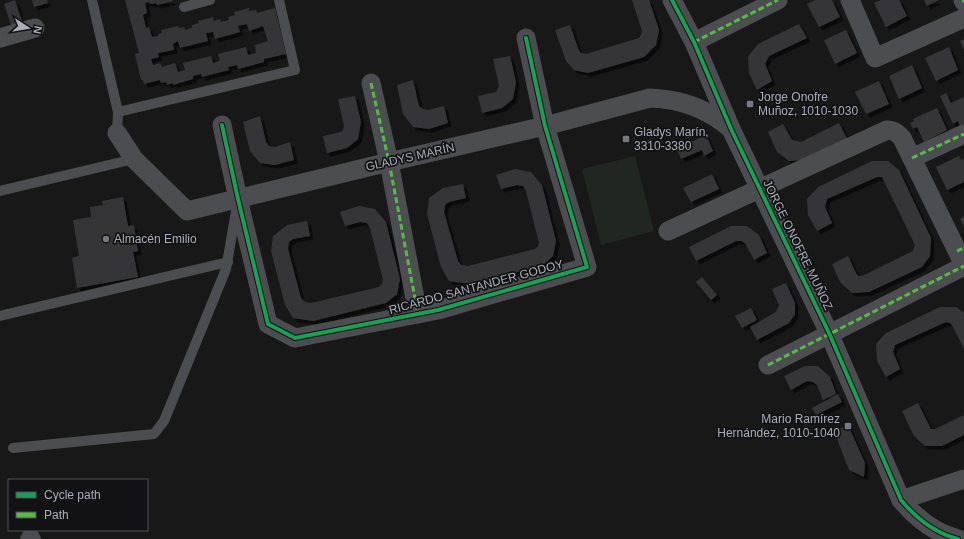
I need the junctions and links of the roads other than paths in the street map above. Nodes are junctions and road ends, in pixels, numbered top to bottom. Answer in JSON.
{"nodes":[{"id":1,"x":92,"y":0,"type":"edge"},
{"id":2,"x":210,"y":0,"type":"edge"},
{"id":3,"x":279,"y":0,"type":"edge"},
{"id":4,"x":672,"y":0,"type":"edge"},
{"id":5,"x":778,"y":0,"type":"edge"},
{"id":6,"x":850,"y":0,"type":"edge"},
{"id":7,"x":184,"y":7,"type":"dead end"},
{"id":8,"x":964,"y":18,"type":"edge"},
{"id":9,"x":35,"y":28,"type":"dead end"},
{"id":10,"x":0,"y":38,"type":"edge"},
{"id":11,"x":526,"y":38,"type":"dead end"},
{"id":12,"x":694,"y":42,"type":"junction"},
{"id":13,"x":371,"y":83,"type":"dead end"},
{"id":14,"x":118,"y":112,"type":"junction"},
{"id":15,"x":222,"y":125,"type":"dead end"},
{"id":16,"x":545,"y":126,"type":"junction"},
{"id":17,"x":731,"y":129,"type":"junction"},
{"id":18,"x":117,"y":133,"type":"joint"},
{"id":19,"x":964,"y":134,"type":"edge"},
{"id":20,"x":912,"y":158,"type":"junction"},
{"id":21,"x":134,"y":159,"type":"junction"},
{"id":22,"x":389,"y":162,"type":"junction"},
{"id":23,"x":760,"y":189,"type":"junction"},
{"id":24,"x":0,"y":191,"type":"edge"},
{"id":25,"x":238,"y":200,"type":"junction"},
{"id":26,"x":668,"y":231,"type":"dead end"},
{"id":27,"x":962,"y":258,"type":"edge"},
{"id":28,"x":228,"y":262,"type":"junction"},
{"id":29,"x":418,"y":314,"type":"junction"},
{"id":30,"x":0,"y":316,"type":"edge"},
{"id":31,"x":829,"y":333,"type":"junction"},
{"id":32,"x":768,"y":365,"type":"dead end"},
{"id":33,"x":13,"y":448,"type":"dead end"},
{"id":34,"x":964,"y":479,"type":"edge"},
{"id":35,"x":901,"y":500,"type":"junction"},
{"id":36,"x":958,"y":539,"type":"edge"}],
"edges":[{"from":1,"to":14,"type":"lane"},
{"from":2,"to":7,"type":"lane"},
{"from":3,"to":14,"type":"lane"},
{"from":4,"to":12,"type":"street","name":"JORGE ONOFRE MUÑOZ"},
{"from":5,"to":12,"type":"street"},
{"from":6,"to":8,"type":"street"},
{"from":9,"to":10,"type":"street"},
{"from":11,"to":16,"type":"street","name":"RICARDO SANTANDER GODOY"},
{"from":12,"to":17,"type":"street","name":"JORGE ONOFRE MUÑOZ"},
{"from":13,"to":22,"type":"street"},
{"from":14,"to":18,"type":"lane"},
{"from":15,"to":25,"type":"street","name":"RICARDO SANTANDER GODOY"},
{"from":16,"to":17,"type":"street","name":"GLADYS MARÍN"},
{"from":16,"to":22,"type":"street","name":"GLADYS MARÍN"},
{"from":16,"to":29,"type":"street","name":"RICARDO SANTANDER GODOY"},
{"from":17,"to":23,"type":"street","name":"JORGE ONOFRE MUÑOZ"},
{"from":18,"to":21,"type":"street","name":"GLADYS MARÍN"},
{"from":19,"to":20,"type":"street"},
{"from":20,"to":23,"type":"street"},
{"from":20,"to":27,"type":"street"},
{"from":21,"to":24,"type":"lane"},
{"from":21,"to":25,"type":"street","name":"GLADYS MARÍN"},
{"from":22,"to":25,"type":"street","name":"GLADYS MARÍN"},
{"from":22,"to":29,"type":"street"},
{"from":23,"to":26,"type":"street"},
{"from":23,"to":31,"type":"street","name":"JORGE ONOFRE MUÑOZ"},
{"from":25,"to":28,"type":"lane"},
{"from":25,"to":29,"type":"street","name":"RICARDO SANTANDER GODOY"},
{"from":27,"to":31,"type":"street"},
{"from":28,"to":30,"type":"lane"},
{"from":28,"to":33,"type":"lane"},
{"from":31,"to":32,"type":"street"},
{"from":31,"to":35,"type":"street","name":"JORGE ONOFRE MUÑOZ"},
{"from":34,"to":35,"type":"street"},
{"from":35,"to":36,"type":"street","name":"JORGE ONOFRE MUÑOZ"}]}
